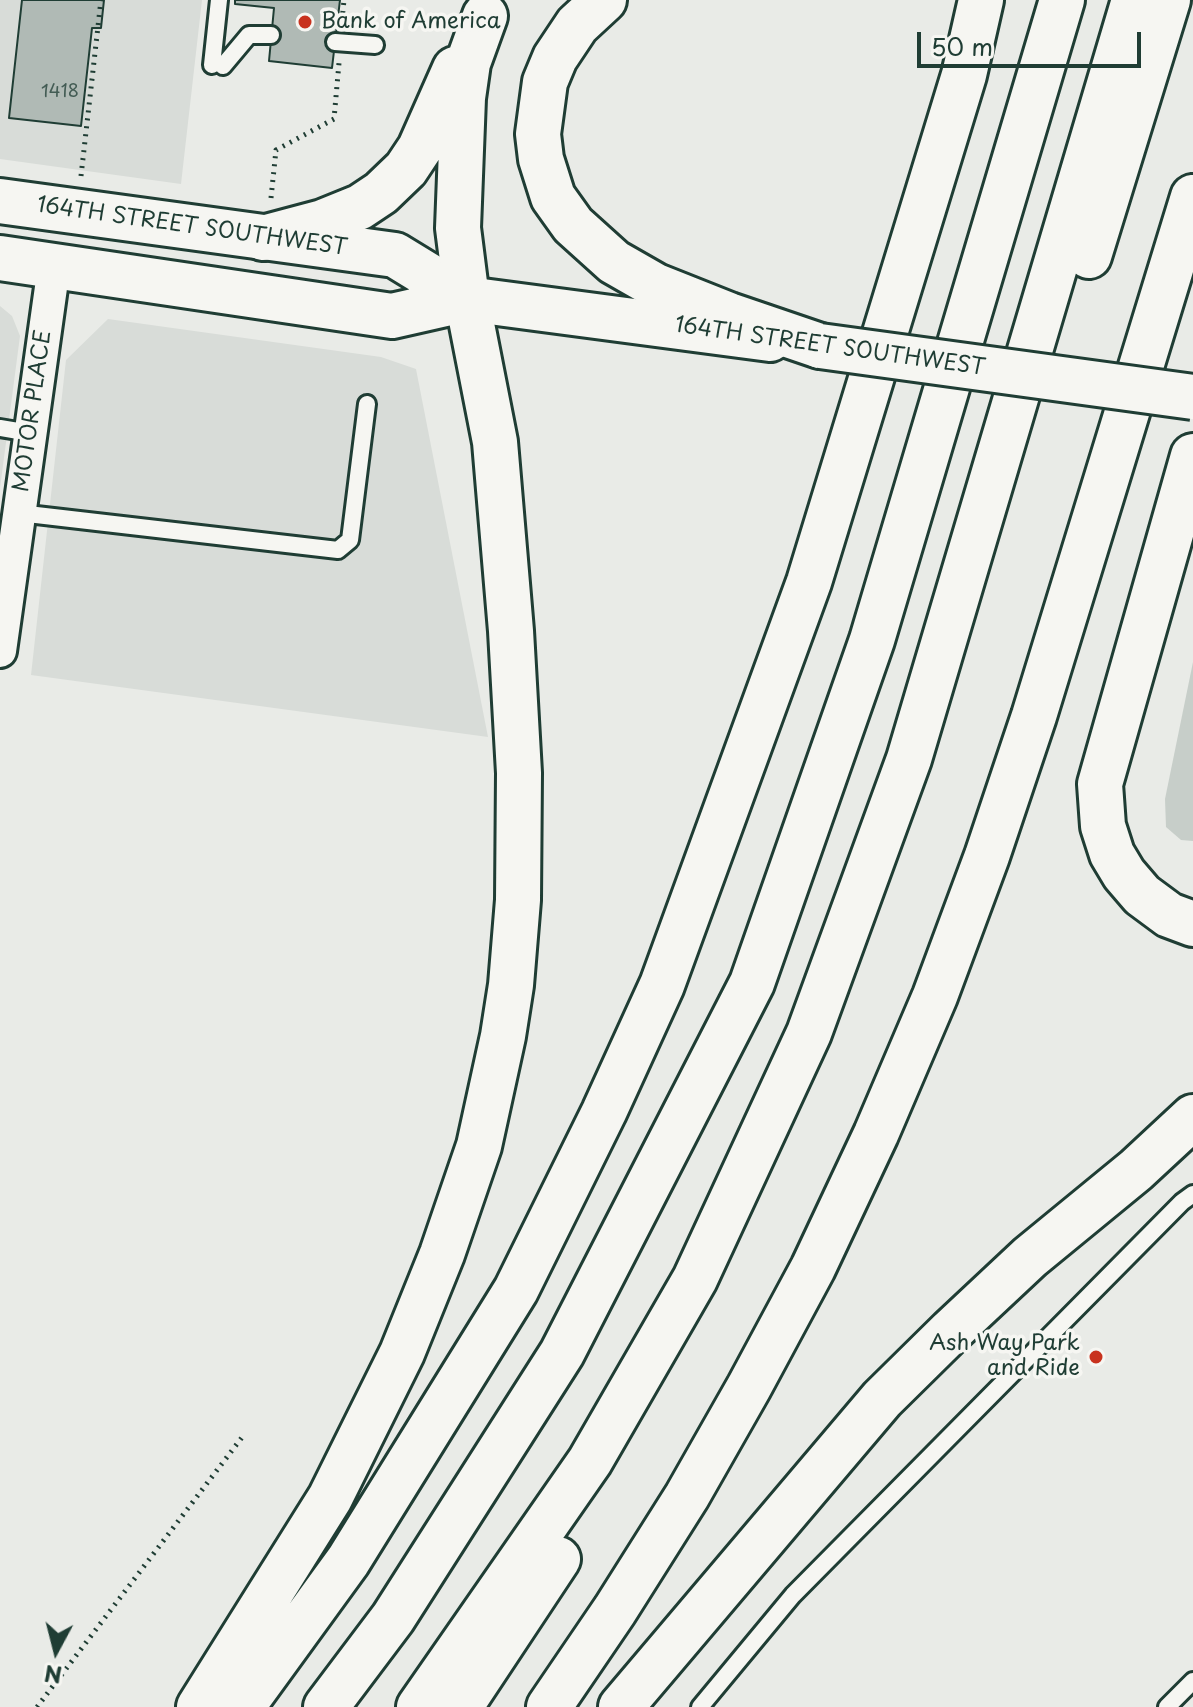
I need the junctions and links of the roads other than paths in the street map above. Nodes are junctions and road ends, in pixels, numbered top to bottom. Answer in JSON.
{"nodes":[{"id":1,"x":219,"y":0,"type":"edge"},
{"id":2,"x":604,"y":0,"type":"edge"},
{"id":3,"x":981,"y":0,"type":"edge"},
{"id":4,"x":1062,"y":0,"type":"edge"},
{"id":5,"x":1134,"y":0,"type":"edge"},
{"id":6,"x":1168,"y":0,"type":"edge"},
{"id":7,"x":491,"y":8,"type":"edge"},
{"id":8,"x":271,"y":35,"type":"dead end"},
{"id":9,"x":338,"y":42,"type":"road end"},
{"id":10,"x":375,"y":45,"type":"dead end"},
{"id":11,"x":1193,"y":197,"type":"edge"},
{"id":12,"x":0,"y":201,"type":"edge"},
{"id":13,"x":263,"y":238,"type":"junction"},
{"id":14,"x":0,"y":258,"type":"edge"},
{"id":15,"x":54,"y":266,"type":"junction"},
{"id":16,"x":467,"y":299,"type":"junction"},
{"id":17,"x":820,"y":346,"type":"junction"},
{"id":18,"x":1193,"y":397,"type":"edge"},
{"id":19,"x":367,"y":404,"type":"dead end"},
{"id":20,"x":15,"y":430,"type":"edge"},
{"id":21,"x":1193,"y":456,"type":"edge"},
{"id":22,"x":19,"y":513,"type":"junction"},
{"id":23,"x":0,"y":651,"type":"edge"},
{"id":24,"x":1193,"y":924,"type":"edge"},
{"id":25,"x":1193,"y":1117,"type":"edge"},
{"id":26,"x":1193,"y":1194,"type":"edge"},
{"id":27,"x":1193,"y":1681,"type":"edge"},
{"id":28,"x":199,"y":1707,"type":"edge"},
{"id":29,"x":242,"y":1707,"type":"edge"},
{"id":30,"x":326,"y":1707,"type":"edge"},
{"id":31,"x":419,"y":1707,"type":"edge"},
{"id":32,"x":460,"y":1707,"type":"edge"},
{"id":33,"x":549,"y":1707,"type":"edge"},
{"id":34,"x":621,"y":1707,"type":"edge"},
{"id":35,"x":700,"y":1707,"type":"edge"},
{"id":36,"x":1167,"y":1707,"type":"edge"}],
"edges":[{"from":1,"to":8,"type":"lane"},
{"from":2,"to":17,"type":"main road"},
{"from":3,"to":29,"type":"main road"},
{"from":4,"to":30,"type":"main road"},
{"from":5,"to":31,"type":"main road"},
{"from":6,"to":32,"type":"main road"},
{"from":7,"to":13,"type":"main road"},
{"from":7,"to":16,"type":"main road"},
{"from":9,"to":10,"type":"lane"},
{"from":11,"to":33,"type":"main road"},
{"from":12,"to":13,"type":"main road","name":"164TH STREET SOUTHWEST"},
{"from":13,"to":16,"type":"main road","name":"164TH STREET SOUTHWEST"},
{"from":14,"to":15,"type":"main road","name":"164TH STREET SOUTHWEST"},
{"from":15,"to":16,"type":"main road","name":"164TH STREET SOUTHWEST"},
{"from":15,"to":20,"type":"street","name":"MOTOR PLACE"},
{"from":16,"to":17,"type":"main road","name":"164TH STREET SOUTHWEST"},
{"from":16,"to":28,"type":"main road"},
{"from":17,"to":18,"type":"main road","name":"164TH STREET SOUTHWEST","bridge":true},
{"from":19,"to":22,"type":"lane"},
{"from":20,"to":22,"type":"street","name":"MOTOR PLACE"},
{"from":21,"to":24,"type":"main road"},
{"from":22,"to":23,"type":"street","name":"MOTOR PLACE"},
{"from":25,"to":34,"type":"main road"},
{"from":26,"to":35,"type":"lane"},
{"from":27,"to":36,"type":"lane"}]}
